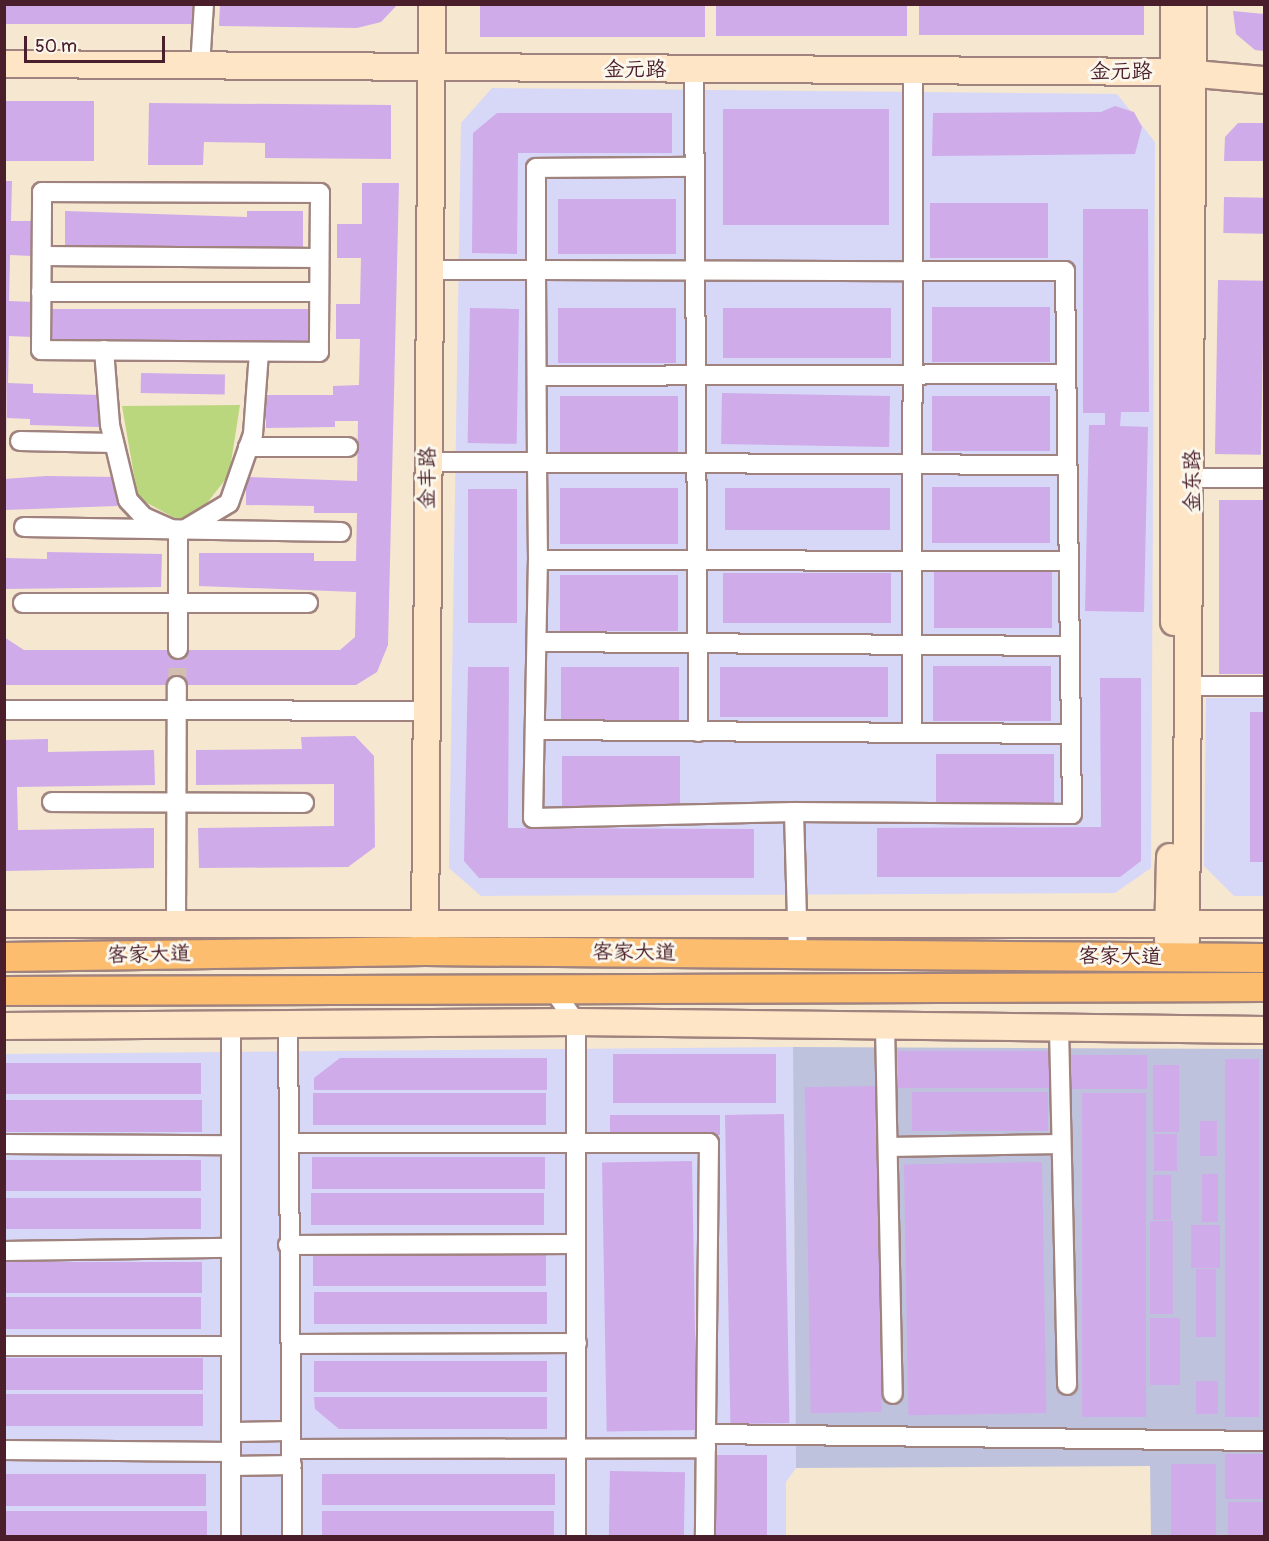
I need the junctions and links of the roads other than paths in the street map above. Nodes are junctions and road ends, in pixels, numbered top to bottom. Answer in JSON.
{"nodes":[{"id":1,"x":204,"y":4,"type":"edge"},
{"id":2,"x":432,"y":4,"type":"edge"},
{"id":3,"x":1174,"y":4,"type":"edge"},
{"id":4,"x":1192,"y":4,"type":"edge"},
{"id":5,"x":4,"y":64,"type":"edge"},
{"id":6,"x":200,"y":67,"type":"junction"},
{"id":7,"x":432,"y":70,"type":"junction"},
{"id":8,"x":694,"y":70,"type":"junction"},
{"id":9,"x":913,"y":70,"type":"junction"},
{"id":10,"x":1184,"y":73,"type":"junction"},
{"id":11,"x":1264,"y":80,"type":"edge"},
{"id":12,"x":694,"y":166,"type":"junction"},
{"id":13,"x":42,"y":256,"type":"junction"},
{"id":14,"x":319,"y":258,"type":"junction"},
{"id":15,"x":430,"y":270,"type":"junction"},
{"id":16,"x":536,"y":270,"type":"junction"},
{"id":17,"x":695,"y":270,"type":"junction"},
{"id":18,"x":913,"y":271,"type":"junction"},
{"id":19,"x":41,"y":292,"type":"junction"},
{"id":20,"x":319,"y":292,"type":"junction"},
{"id":21,"x":104,"y":350,"type":"junction"},
{"id":22,"x":259,"y":352,"type":"junction"},
{"id":23,"x":1066,"y":374,"type":"junction"},
{"id":24,"x":913,"y":375,"type":"junction"},
{"id":25,"x":537,"y":376,"type":"junction"},
{"id":26,"x":696,"y":376,"type":"junction"},
{"id":27,"x":20,"y":441,"type":"dead end"},
{"id":28,"x":114,"y":443,"type":"junction"},
{"id":29,"x":248,"y":447,"type":"junction"},
{"id":30,"x":348,"y":447,"type":"dead end"},
{"id":31,"x":428,"y":462,"type":"junction"},
{"id":32,"x":537,"y":463,"type":"junction"},
{"id":33,"x":696,"y":464,"type":"junction"},
{"id":34,"x":913,"y":464,"type":"junction"},
{"id":35,"x":1067,"y":465,"type":"junction"},
{"id":36,"x":1193,"y":478,"type":"junction"},
{"id":37,"x":1264,"y":478,"type":"edge"},
{"id":38,"x":24,"y":528,"type":"dead end"},
{"id":39,"x":178,"y":532,"type":"junction"},
{"id":40,"x":341,"y":532,"type":"dead end"},
{"id":41,"x":538,"y":560,"type":"junction"},
{"id":42,"x":697,"y":560,"type":"junction"},
{"id":43,"x":913,"y":560,"type":"junction"},
{"id":44,"x":1066,"y":561,"type":"junction"},
{"id":45,"x":178,"y":602,"type":"junction"},
{"id":46,"x":23,"y":603,"type":"dead end"},
{"id":47,"x":308,"y":603,"type":"dead end"},
{"id":48,"x":537,"y":642,"type":"junction"},
{"id":49,"x":698,"y":644,"type":"junction"},
{"id":50,"x":912,"y":645,"type":"junction"},
{"id":51,"x":1069,"y":646,"type":"junction"},
{"id":52,"x":177,"y":650,"type":"tunnel mouth"},
{"id":53,"x":177,"y":686,"type":"tunnel mouth"},
{"id":54,"x":1190,"y":686,"type":"junction"},
{"id":55,"x":1264,"y":686,"type":"edge"},
{"id":56,"x":4,"y":710,"type":"edge"},
{"id":57,"x":176,"y":710,"type":"junction"},
{"id":58,"x":425,"y":711,"type":"junction"},
{"id":59,"x":535,"y":730,"type":"junction"},
{"id":60,"x":698,"y":732,"type":"junction"},
{"id":61,"x":912,"y":733,"type":"junction"},
{"id":62,"x":1071,"y":734,"type":"junction"},
{"id":63,"x":52,"y":802,"type":"dead end"},
{"id":64,"x":176,"y":802,"type":"junction"},
{"id":65,"x":304,"y":803,"type":"dead end"},
{"id":66,"x":794,"y":812,"type":"junction"},
{"id":67,"x":4,"y":924,"type":"edge"},
{"id":68,"x":1178,"y":924,"type":"junction"},
{"id":69,"x":1264,"y":924,"type":"edge"},
{"id":70,"x":176,"y":925,"type":"junction"},
{"id":71,"x":797,"y":925,"type":"junction"},
{"id":72,"x":425,"y":938,"type":"junction"},
{"id":73,"x":798,"y":955,"type":"junction"},
{"id":74,"x":4,"y":957,"type":"edge"},
{"id":75,"x":1176,"y":958,"type":"junction"},
{"id":76,"x":1264,"y":958,"type":"edge"},
{"id":77,"x":551,"y":987,"type":"junction"},
{"id":78,"x":1264,"y":987,"type":"edge"},
{"id":79,"x":4,"y":991,"type":"edge"},
{"id":80,"x":288,"y":1022,"type":"junction"},
{"id":81,"x":576,"y":1022,"type":"junction"},
{"id":82,"x":231,"y":1025,"type":"junction"},
{"id":83,"x":4,"y":1026,"type":"edge"},
{"id":84,"x":885,"y":1026,"type":"junction"},
{"id":85,"x":1059,"y":1028,"type":"junction"},
{"id":86,"x":1264,"y":1030,"type":"edge"},
{"id":87,"x":574,"y":1142,"type":"junction"},
{"id":88,"x":289,"y":1143,"type":"junction"},
{"id":89,"x":4,"y":1144,"type":"edge"},
{"id":90,"x":1061,"y":1144,"type":"junction"},
{"id":91,"x":231,"y":1145,"type":"junction"},
{"id":92,"x":888,"y":1147,"type":"junction"},
{"id":93,"x":576,"y":1244,"type":"junction"},
{"id":94,"x":288,"y":1245,"type":"junction"},
{"id":95,"x":231,"y":1248,"type":"junction"},
{"id":96,"x":4,"y":1251,"type":"edge"},
{"id":97,"x":577,"y":1343,"type":"junction"},
{"id":98,"x":291,"y":1344,"type":"junction"},
{"id":99,"x":4,"y":1346,"type":"edge"},
{"id":100,"x":231,"y":1346,"type":"junction"},
{"id":101,"x":1066,"y":1385,"type":"dead end"},
{"id":102,"x":893,"y":1394,"type":"dead end"},
{"id":103,"x":231,"y":1432,"type":"junction"},
{"id":104,"x":1264,"y":1441,"type":"edge"},
{"id":105,"x":706,"y":1442,"type":"junction"},
{"id":106,"x":291,"y":1448,"type":"junction"},
{"id":107,"x":578,"y":1449,"type":"junction"},
{"id":108,"x":4,"y":1450,"type":"edge"},
{"id":109,"x":231,"y":1459,"type":"junction"},
{"id":110,"x":231,"y":1536,"type":"edge"},
{"id":111,"x":292,"y":1536,"type":"edge"},
{"id":112,"x":576,"y":1536,"type":"edge"},
{"id":113,"x":705,"y":1536,"type":"edge"}],
"edges":[{"from":1,"to":6,"type":"street"},
{"from":2,"to":7,"type":"street","name":"金丰路"},
{"from":3,"to":10,"type":"street","name":"金东路"},
{"from":4,"to":10,"type":"street","name":"金东路"},
{"from":5,"to":6,"type":"street","name":"金元路"},
{"from":6,"to":7,"type":"street","name":"金元路"},
{"from":7,"to":8,"type":"street","name":"金元路"},
{"from":7,"to":15,"type":"street","name":"金丰路"},
{"from":8,"to":9,"type":"street","name":"金元路"},
{"from":8,"to":12,"type":"street"},
{"from":9,"to":10,"type":"street","name":"金元路"},
{"from":9,"to":18,"type":"street"},
{"from":10,"to":11,"type":"street","name":"金元路"},
{"from":10,"to":36,"type":"street","name":"金东路"},
{"from":10,"to":68,"type":"street","name":"金东路"},
{"from":12,"to":16,"type":"street"},
{"from":12,"to":17,"type":"street"},
{"from":13,"to":14,"type":"street"},
{"from":13,"to":14,"type":"street"},
{"from":13,"to":19,"type":"street"},
{"from":14,"to":20,"type":"street"},
{"from":15,"to":16,"type":"street"},
{"from":15,"to":31,"type":"street","name":"金丰路"},
{"from":16,"to":17,"type":"street"},
{"from":16,"to":25,"type":"street"},
{"from":17,"to":18,"type":"street"},
{"from":17,"to":26,"type":"street"},
{"from":18,"to":23,"type":"street"},
{"from":18,"to":24,"type":"street"},
{"from":19,"to":20,"type":"street"},
{"from":19,"to":21,"type":"street"},
{"from":20,"to":22,"type":"street"},
{"from":21,"to":22,"type":"street"},
{"from":21,"to":28,"type":"street"},
{"from":22,"to":29,"type":"street"},
{"from":23,"to":24,"type":"street"},
{"from":23,"to":35,"type":"street"},
{"from":24,"to":26,"type":"street"},
{"from":24,"to":34,"type":"street"},
{"from":25,"to":26,"type":"street"},
{"from":25,"to":32,"type":"street"},
{"from":26,"to":33,"type":"street"},
{"from":27,"to":28,"type":"street"},
{"from":28,"to":39,"type":"street"},
{"from":29,"to":30,"type":"street"},
{"from":29,"to":39,"type":"street"},
{"from":31,"to":32,"type":"street"},
{"from":31,"to":58,"type":"street","name":"金丰路"},
{"from":32,"to":33,"type":"street"},
{"from":32,"to":41,"type":"street"},
{"from":33,"to":34,"type":"street"},
{"from":33,"to":42,"type":"street"},
{"from":34,"to":35,"type":"street"},
{"from":34,"to":43,"type":"street"},
{"from":35,"to":44,"type":"street"},
{"from":36,"to":37,"type":"street"},
{"from":36,"to":54,"type":"street","name":"金东路"},
{"from":38,"to":39,"type":"street"},
{"from":39,"to":40,"type":"street"},
{"from":39,"to":45,"type":"street"},
{"from":41,"to":42,"type":"street"},
{"from":41,"to":48,"type":"street"},
{"from":42,"to":43,"type":"street"},
{"from":42,"to":49,"type":"street"},
{"from":43,"to":44,"type":"street"},
{"from":43,"to":50,"type":"street"},
{"from":44,"to":51,"type":"street"},
{"from":45,"to":46,"type":"street"},
{"from":45,"to":47,"type":"street"},
{"from":45,"to":52,"type":"street"},
{"from":48,"to":49,"type":"street"},
{"from":48,"to":59,"type":"street"},
{"from":49,"to":50,"type":"street"},
{"from":49,"to":60,"type":"street"},
{"from":50,"to":51,"type":"street"},
{"from":50,"to":61,"type":"street"},
{"from":51,"to":62,"type":"street"},
{"from":53,"to":57,"type":"street"},
{"from":54,"to":55,"type":"street"},
{"from":54,"to":68,"type":"street","name":"金东路"},
{"from":56,"to":57,"type":"street"},
{"from":57,"to":58,"type":"street"},
{"from":57,"to":64,"type":"street"},
{"from":58,"to":72,"type":"street","name":"金丰路"},
{"from":59,"to":60,"type":"street"},
{"from":59,"to":66,"type":"street"},
{"from":60,"to":61,"type":"street"},
{"from":61,"to":62,"type":"street"},
{"from":62,"to":66,"type":"street"},
{"from":63,"to":64,"type":"street"},
{"from":64,"to":65,"type":"street"},
{"from":64,"to":70,"type":"street"},
{"from":66,"to":71,"type":"street"},
{"from":67,"to":70,"type":"street"},
{"from":68,"to":69,"type":"street"},
{"from":68,"to":71,"type":"street"},
{"from":68,"to":75,"type":"street","name":"金东路"},
{"from":70,"to":72,"type":"street"},
{"from":71,"to":72,"type":"street"},
{"from":71,"to":73,"type":"street"},
{"from":72,"to":73,"type":"main road","name":"客家大道"},
{"from":72,"to":74,"type":"main road","name":"客家大道"},
{"from":73,"to":75,"type":"main road","name":"客家大道"},
{"from":75,"to":76,"type":"main road","name":"客家大道"},
{"from":77,"to":78,"type":"main road","name":"客家大道"},
{"from":77,"to":79,"type":"main road","name":"客家大道"},
{"from":77,"to":81,"type":"street"},
{"from":80,"to":81,"type":"street"},
{"from":80,"to":82,"type":"street"},
{"from":80,"to":88,"type":"street"},
{"from":81,"to":84,"type":"street"},
{"from":81,"to":87,"type":"street"},
{"from":82,"to":83,"type":"street"},
{"from":82,"to":91,"type":"street"},
{"from":84,"to":85,"type":"street"},
{"from":84,"to":92,"type":"street"},
{"from":85,"to":86,"type":"street"},
{"from":85,"to":90,"type":"street"},
{"from":87,"to":88,"type":"street"},
{"from":87,"to":93,"type":"street"},
{"from":87,"to":105,"type":"street"},
{"from":88,"to":94,"type":"street"},
{"from":89,"to":91,"type":"street"},
{"from":90,"to":92,"type":"street"},
{"from":90,"to":101,"type":"street"},
{"from":91,"to":95,"type":"street"},
{"from":92,"to":102,"type":"street"},
{"from":93,"to":94,"type":"street"},
{"from":93,"to":97,"type":"street"},
{"from":94,"to":98,"type":"street"},
{"from":95,"to":96,"type":"street"},
{"from":95,"to":100,"type":"street"},
{"from":97,"to":98,"type":"street"},
{"from":97,"to":107,"type":"street"},
{"from":98,"to":106,"type":"street"},
{"from":99,"to":100,"type":"street"},
{"from":100,"to":103,"type":"street"},
{"from":103,"to":106,"type":"street"},
{"from":103,"to":109,"type":"street"},
{"from":104,"to":105,"type":"street"},
{"from":105,"to":107,"type":"street"},
{"from":105,"to":113,"type":"street"},
{"from":106,"to":107,"type":"street"},
{"from":106,"to":109,"type":"street"},
{"from":106,"to":111,"type":"street"},
{"from":107,"to":112,"type":"street"},
{"from":108,"to":109,"type":"street"},
{"from":109,"to":110,"type":"street"}]}
